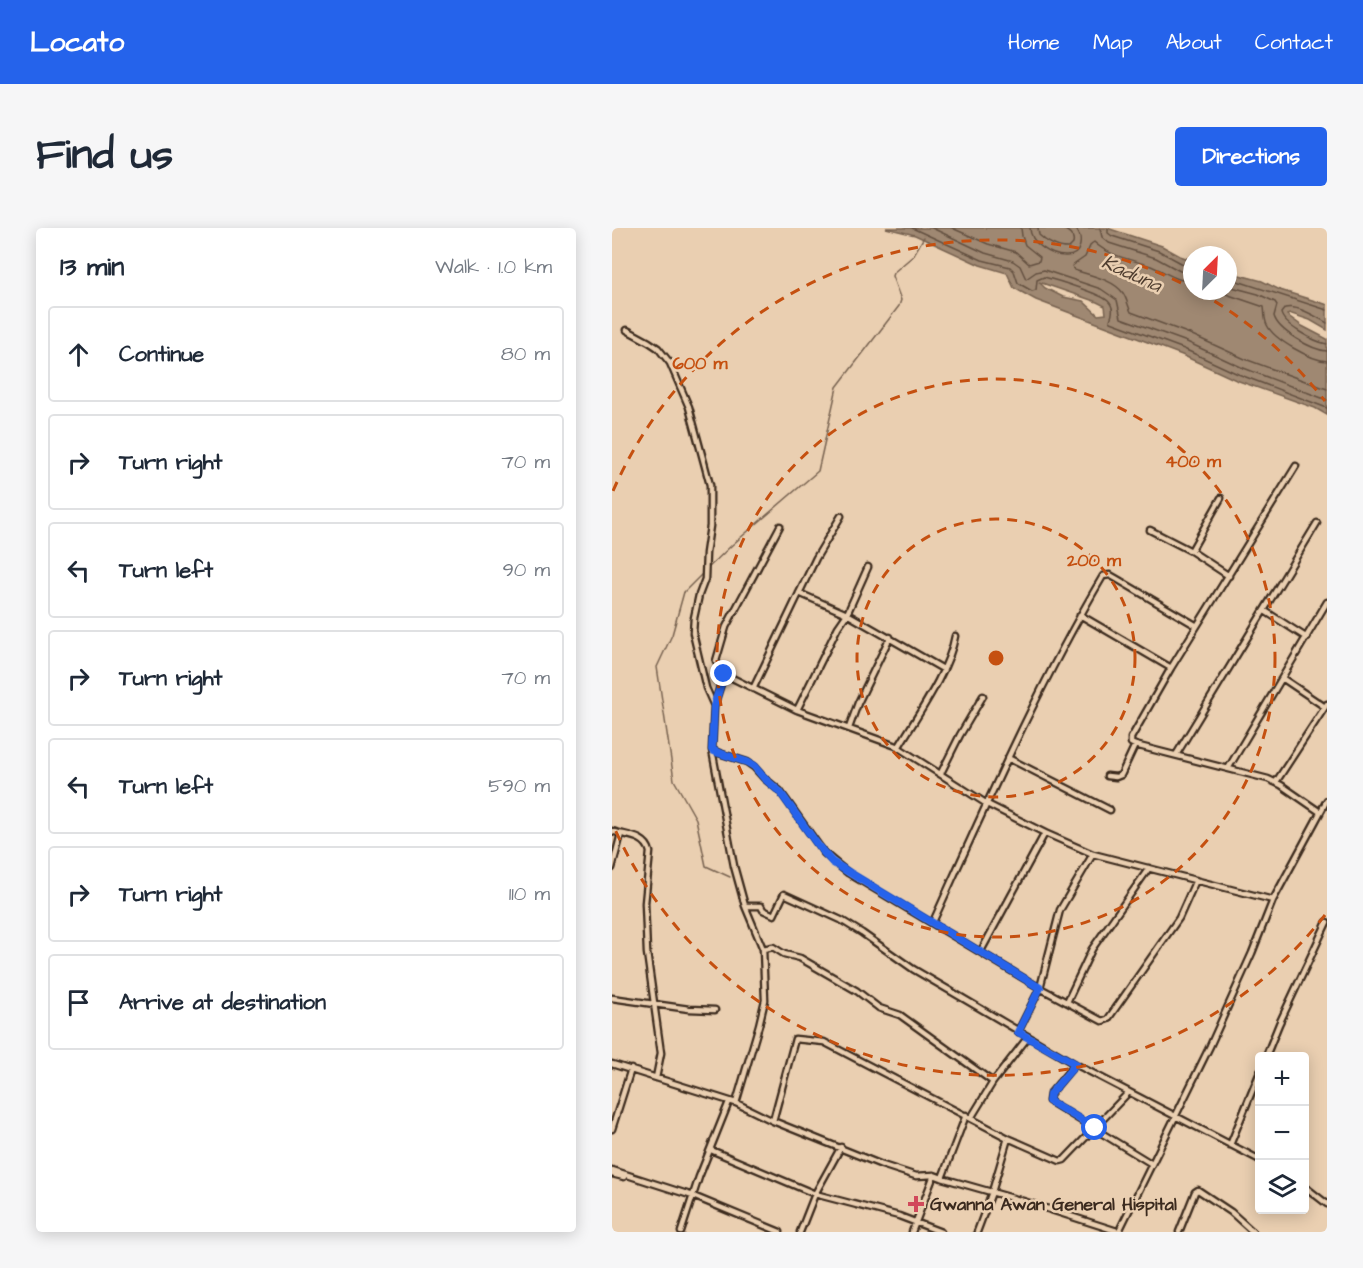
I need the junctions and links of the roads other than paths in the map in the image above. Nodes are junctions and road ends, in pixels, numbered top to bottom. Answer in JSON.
{"nodes":[{"id":1,"x":627,"y":330,"type":"dead end"},
{"id":2,"x":1296,"y":466,"type":"dead end"},
{"id":3,"x":1221,"y":498,"type":"dead end"},
{"id":4,"x":841,"y":516,"type":"dead end"},
{"id":5,"x":1317,"y":524,"type":"dead end"},
{"id":6,"x":780,"y":526,"type":"dead end"},
{"id":7,"x":1150,"y":530,"type":"dead end"},
{"id":8,"x":1191,"y":551,"type":"junction"},
{"id":9,"x":868,"y":567,"type":"dead end"},
{"id":10,"x":1229,"y":576,"type":"junction"},
{"id":11,"x":799,"y":593,"type":"junction"},
{"id":12,"x":1327,"y":602,"type":"edge"},
{"id":13,"x":1265,"y":611,"type":"junction"},
{"id":14,"x":847,"y":614,"type":"junction"},
{"id":15,"x":1080,"y":615,"type":"junction"},
{"id":16,"x":1197,"y":626,"type":"junction"},
{"id":17,"x":954,"y":636,"type":"dead end"},
{"id":18,"x":890,"y":637,"type":"junction"},
{"id":19,"x":1307,"y":638,"type":"junction"},
{"id":20,"x":1171,"y":668,"type":"junction"},
{"id":21,"x":943,"y":669,"type":"junction"},
{"id":22,"x":724,"y":674,"type":"junction"},
{"id":23,"x":1282,"y":678,"type":"junction"},
{"id":24,"x":753,"y":689,"type":"junction"},
{"id":25,"x":983,"y":696,"type":"dead end"},
{"id":26,"x":1326,"y":705,"type":"edge"},
{"id":27,"x":714,"y":706,"type":"junction"},
{"id":28,"x":796,"y":710,"type":"junction"},
{"id":29,"x":849,"y":728,"type":"junction"},
{"id":30,"x":1135,"y":745,"type":"junction"},
{"id":31,"x":898,"y":748,"type":"junction"},
{"id":32,"x":712,"y":750,"type":"junction"},
{"id":33,"x":1176,"y":755,"type":"junction"},
{"id":34,"x":1008,"y":759,"type":"junction"},
{"id":35,"x":1229,"y":767,"type":"junction"},
{"id":36,"x":941,"y":773,"type":"junction"},
{"id":37,"x":1107,"y":776,"type":"dead end"},
{"id":38,"x":1276,"y":782,"type":"junction"},
{"id":39,"x":1327,"y":800,"type":"edge"},
{"id":40,"x":987,"y":804,"type":"junction"},
{"id":41,"x":1110,"y":810,"type":"dead end"},
{"id":42,"x":1320,"y":812,"type":"junction"},
{"id":43,"x":612,"y":831,"type":"edge"},
{"id":44,"x":1045,"y":833,"type":"junction"},
{"id":45,"x":621,"y":834,"type":"junction"},
{"id":46,"x":1093,"y":854,"type":"junction"},
{"id":47,"x":612,"y":868,"type":"edge"},
{"id":48,"x":1149,"y":868,"type":"junction"},
{"id":49,"x":1196,"y":880,"type":"junction"},
{"id":50,"x":1273,"y":900,"type":"junction"},
{"id":51,"x":745,"y":906,"type":"junction"},
{"id":52,"x":933,"y":922,"type":"junction"},
{"id":53,"x":1327,"y":924,"type":"edge"},
{"id":54,"x":762,"y":950,"type":"junction"},
{"id":55,"x":981,"y":951,"type":"junction"},
{"id":56,"x":1040,"y":988,"type":"junction"},
{"id":57,"x":612,"y":998,"type":"edge"},
{"id":58,"x":1066,"y":1002,"type":"junction"},
{"id":59,"x":654,"y":1004,"type":"junction"},
{"id":60,"x":715,"y":1010,"type":"dead end"},
{"id":61,"x":1018,"y":1032,"type":"junction"},
{"id":62,"x":1028,"y":1037,"type":"junction"},
{"id":63,"x":1268,"y":1052,"type":"edge"},
{"id":64,"x":612,"y":1064,"type":"edge"},
{"id":65,"x":1076,"y":1064,"type":"junction"},
{"id":66,"x":631,"y":1069,"type":"junction"},
{"id":67,"x":656,"y":1078,"type":"junction"},
{"id":68,"x":993,"y":1082,"type":"junction"},
{"id":69,"x":1255,"y":1084,"type":"edge"},
{"id":70,"x":1129,"y":1092,"type":"junction"},
{"id":71,"x":729,"y":1102,"type":"junction"},
{"id":72,"x":736,"y":1103,"type":"junction"},
{"id":73,"x":966,"y":1115,"type":"junction"},
{"id":74,"x":1174,"y":1117,"type":"junction"},
{"id":75,"x":971,"y":1118,"type":"junction"},
{"id":76,"x":773,"y":1121,"type":"junction"},
{"id":77,"x":1095,"y":1128,"type":"junction"},
{"id":78,"x":612,"y":1129,"type":"edge"},
{"id":79,"x":1008,"y":1138,"type":"junction"},
{"id":80,"x":1230,"y":1145,"type":"junction"},
{"id":81,"x":841,"y":1148,"type":"junction"},
{"id":82,"x":711,"y":1150,"type":"junction"},
{"id":83,"x":1255,"y":1158,"type":"edge"},
{"id":84,"x":1152,"y":1164,"type":"junction"},
{"id":85,"x":612,"y":1171,"type":"edge"},
{"id":86,"x":934,"y":1175,"type":"junction"},
{"id":87,"x":942,"y":1178,"type":"junction"},
{"id":88,"x":664,"y":1187,"type":"junction"},
{"id":89,"x":1309,"y":1189,"type":"edge"},
{"id":90,"x":992,"y":1192,"type":"junction"},
{"id":91,"x":815,"y":1194,"type":"junction"},
{"id":92,"x":693,"y":1196,"type":"junction"},
{"id":93,"x":1327,"y":1204,"type":"edge"},
{"id":94,"x":916,"y":1222,"type":"junction"},
{"id":95,"x":1092,"y":1224,"type":"junction"},
{"id":96,"x":681,"y":1232,"type":"edge"},
{"id":97,"x":780,"y":1232,"type":"edge"},
{"id":98,"x":800,"y":1232,"type":"edge"},
{"id":99,"x":912,"y":1232,"type":"edge"},
{"id":100,"x":941,"y":1232,"type":"edge"},
{"id":101,"x":977,"y":1232,"type":"edge"},
{"id":102,"x":1088,"y":1232,"type":"edge"},
{"id":103,"x":1119,"y":1232,"type":"edge"},
{"id":104,"x":1179,"y":1232,"type":"edge"},
{"id":105,"x":1253,"y":1232,"type":"edge"}],
"edges":[{"from":1,"to":27,"type":"street"},
{"from":2,"to":10,"type":"street"},
{"from":3,"to":8,"type":"street"},
{"from":4,"to":11,"type":"street"},
{"from":5,"to":13,"type":"street"},
{"from":6,"to":22,"type":"street"},
{"from":7,"to":8,"type":"street"},
{"from":8,"to":10,"type":"street"},
{"from":9,"to":14,"type":"street"},
{"from":10,"to":16,"type":"street"},
{"from":11,"to":14,"type":"street"},
{"from":11,"to":24,"type":"street"},
{"from":12,"to":19,"type":"street"},
{"from":13,"to":19,"type":"street"},
{"from":13,"to":33,"type":"street"},
{"from":14,"to":18,"type":"street"},
{"from":14,"to":28,"type":"street"},
{"from":15,"to":16,"type":"street"},
{"from":15,"to":20,"type":"street"},
{"from":15,"to":34,"type":"street"},
{"from":16,"to":20,"type":"street"},
{"from":17,"to":21,"type":"street"},
{"from":18,"to":21,"type":"street"},
{"from":18,"to":29,"type":"street"},
{"from":19,"to":23,"type":"street"},
{"from":20,"to":30,"type":"street"},
{"from":21,"to":31,"type":"street"},
{"from":22,"to":24,"type":"street"},
{"from":22,"to":27,"type":"street"},
{"from":23,"to":26,"type":"street"},
{"from":23,"to":35,"type":"street"},
{"from":24,"to":28,"type":"street"},
{"from":25,"to":36,"type":"street"},
{"from":26,"to":38,"type":"street"},
{"from":27,"to":32,"type":"street"},
{"from":28,"to":29,"type":"street"},
{"from":29,"to":31,"type":"street"},
{"from":30,"to":33,"type":"street"},
{"from":30,"to":37,"type":"street"},
{"from":31,"to":36,"type":"street"},
{"from":32,"to":51,"type":"street"},
{"from":32,"to":52,"type":"street"},
{"from":33,"to":35,"type":"street"},
{"from":34,"to":40,"type":"street"},
{"from":34,"to":41,"type":"street"},
{"from":35,"to":38,"type":"street"},
{"from":36,"to":40,"type":"street"},
{"from":38,"to":42,"type":"street"},
{"from":39,"to":42,"type":"street"},
{"from":40,"to":44,"type":"street"},
{"from":40,"to":52,"type":"street"},
{"from":42,"to":50,"type":"street"},
{"from":43,"to":45,"type":"street"},
{"from":44,"to":46,"type":"street"},
{"from":44,"to":55,"type":"street"},
{"from":45,"to":47,"type":"street"},
{"from":45,"to":59,"type":"street"},
{"from":46,"to":48,"type":"street"},
{"from":46,"to":56,"type":"street"},
{"from":48,"to":49,"type":"street"},
{"from":48,"to":58,"type":"street"},
{"from":49,"to":50,"type":"street"},
{"from":49,"to":58,"type":"street"},
{"from":50,"to":74,"type":"street"},
{"from":51,"to":54,"type":"street"},
{"from":51,"to":61,"type":"street"},
{"from":52,"to":55,"type":"street"},
{"from":53,"to":63,"type":"street"},
{"from":54,"to":68,"type":"street"},
{"from":54,"to":72,"type":"street"},
{"from":55,"to":56,"type":"street"},
{"from":56,"to":58,"type":"street"},
{"from":56,"to":61,"type":"street"},
{"from":57,"to":59,"type":"street"},
{"from":59,"to":60,"type":"street"},
{"from":59,"to":67,"type":"street"},
{"from":61,"to":62,"type":"street"},
{"from":62,"to":65,"type":"street"},
{"from":62,"to":68,"type":"street"},
{"from":64,"to":66,"type":"street"},
{"from":65,"to":70,"type":"street"},
{"from":65,"to":77,"type":"street"},
{"from":66,"to":67,"type":"street"},
{"from":66,"to":78,"type":"street"},
{"from":67,"to":71,"type":"street"},
{"from":68,"to":75,"type":"street"},
{"from":69,"to":80,"type":"street"},
{"from":70,"to":74,"type":"street"},
{"from":70,"to":77,"type":"street"},
{"from":71,"to":72,"type":"street"},
{"from":71,"to":82,"type":"street"},
{"from":72,"to":76,"type":"street"},
{"from":73,"to":75,"type":"street"},
{"from":73,"to":76,"type":"street"},
{"from":73,"to":87,"type":"street"},
{"from":74,"to":80,"type":"street"},
{"from":74,"to":84,"type":"street"},
{"from":75,"to":79,"type":"street"},
{"from":76,"to":81,"type":"street"},
{"from":77,"to":79,"type":"street"},
{"from":77,"to":84,"type":"street"},
{"from":79,"to":90,"type":"street"},
{"from":80,"to":83,"type":"street"},
{"from":81,"to":86,"type":"street"},
{"from":81,"to":91,"type":"street"},
{"from":82,"to":91,"type":"street"},
{"from":82,"to":92,"type":"street"},
{"from":84,"to":103,"type":"street"},
{"from":85,"to":88,"type":"street"},
{"from":85,"to":88,"type":"street"},
{"from":86,"to":87,"type":"street"},
{"from":86,"to":94,"type":"street"},
{"from":87,"to":90,"type":"street"},
{"from":88,"to":92,"type":"street"},
{"from":89,"to":93,"type":"street"},
{"from":90,"to":95,"type":"street"},
{"from":90,"to":101,"type":"street"},
{"from":91,"to":94,"type":"street"},
{"from":91,"to":98,"type":"street"},
{"from":92,"to":96,"type":"street"},
{"from":92,"to":97,"type":"street"},
{"from":94,"to":99,"type":"street"},
{"from":94,"to":100,"type":"street"},
{"from":95,"to":102,"type":"street"},
{"from":95,"to":103,"type":"street"},
{"from":104,"to":105,"type":"street"}]}
